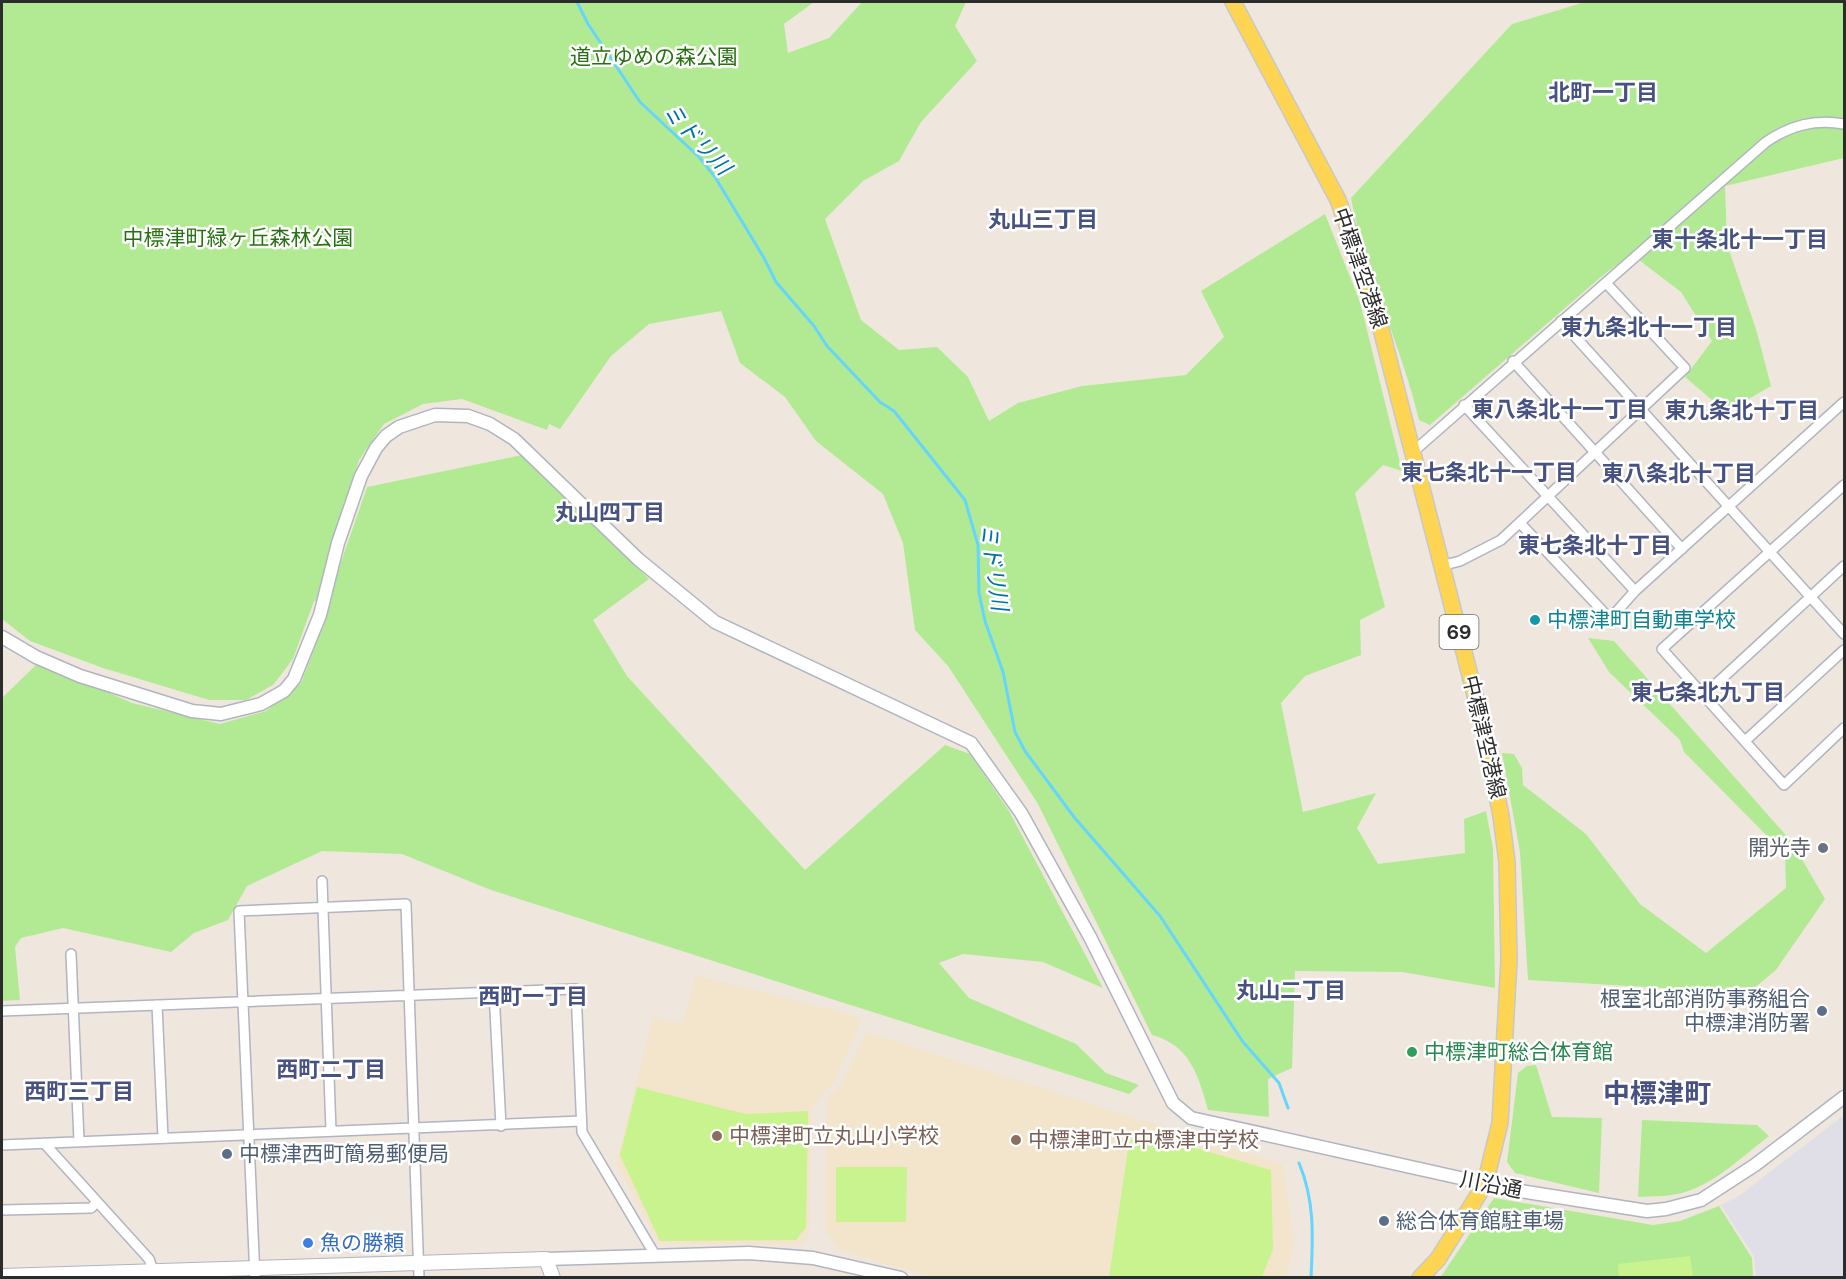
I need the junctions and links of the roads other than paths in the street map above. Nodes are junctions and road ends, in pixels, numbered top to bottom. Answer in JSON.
{"nodes":[{"id":1,"x":1233,"y":2,"type":"edge"},
{"id":2,"x":1845,"y":124,"type":"edge"},
{"id":3,"x":1606,"y":282,"type":"junction"},
{"id":4,"x":1561,"y":321,"type":"junction"},
{"id":5,"x":1513,"y":362,"type":"junction"},
{"id":6,"x":1845,"y":402,"type":"edge"},
{"id":7,"x":1464,"y":405,"type":"junction"},
{"id":8,"x":1641,"y":410,"type":"junction"},
{"id":9,"x":1414,"y":451,"type":"junction"},
{"id":10,"x":1597,"y":451,"type":"junction"},
{"id":11,"x":1845,"y":485,"type":"edge"},
{"id":12,"x":1549,"y":496,"type":"junction"},
{"id":13,"x":1728,"y":506,"type":"junction"},
{"id":14,"x":1521,"y":524,"type":"junction"},
{"id":15,"x":1682,"y":549,"type":"junction"},
{"id":16,"x":1770,"y":553,"type":"junction"},
{"id":17,"x":1441,"y":566,"type":"junction"},
{"id":18,"x":1845,"y":566,"type":"edge"},
{"id":19,"x":1635,"y":591,"type":"junction"},
{"id":20,"x":1811,"y":597,"type":"junction"},
{"id":21,"x":1845,"y":634,"type":"edge"},
{"id":22,"x":2,"y":637,"type":"edge"},
{"id":23,"x":1845,"y":650,"type":"edge"},
{"id":24,"x":1703,"y":696,"type":"junction"},
{"id":25,"x":1845,"y":728,"type":"edge"},
{"id":26,"x":1744,"y":741,"type":"junction"},
{"id":27,"x":322,"y":881,"type":"dead end"},
{"id":28,"x":322,"y":908,"type":"junction"},
{"id":29,"x":71,"y":954,"type":"dead end"},
{"id":30,"x":494,"y":992,"type":"junction"},
{"id":31,"x":409,"y":995,"type":"junction"},
{"id":32,"x":326,"y":999,"type":"junction"},
{"id":33,"x":243,"y":1002,"type":"junction"},
{"id":34,"x":157,"y":1005,"type":"junction"},
{"id":35,"x":73,"y":1008,"type":"junction"},
{"id":36,"x":2,"y":1011,"type":"edge"},
{"id":37,"x":1845,"y":1097,"type":"edge"},
{"id":38,"x":580,"y":1122,"type":"junction"},
{"id":39,"x":501,"y":1125,"type":"junction"},
{"id":40,"x":415,"y":1128,"type":"junction"},
{"id":41,"x":331,"y":1131,"type":"junction"},
{"id":42,"x":248,"y":1135,"type":"junction"},
{"id":43,"x":163,"y":1138,"type":"junction"},
{"id":44,"x":79,"y":1142,"type":"junction"},
{"id":45,"x":44,"y":1143,"type":"junction"},
{"id":46,"x":2,"y":1145,"type":"edge"},
{"id":47,"x":1485,"y":1184,"type":"junction"},
{"id":48,"x":98,"y":1202,"type":"junction"},
{"id":49,"x":2,"y":1209,"type":"edge"},
{"id":50,"x":655,"y":1255,"type":"junction"},
{"id":51,"x":546,"y":1260,"type":"junction"},
{"id":52,"x":418,"y":1270,"type":"edge"},
{"id":53,"x":154,"y":1273,"type":"junction"},
{"id":54,"x":255,"y":1273,"type":"edge"},
{"id":55,"x":169,"y":1275,"type":"edge"},
{"id":56,"x":2,"y":1276,"type":"edge"},
{"id":57,"x":553,"y":1278,"type":"edge"},
{"id":58,"x":901,"y":1278,"type":"edge"},
{"id":59,"x":1420,"y":1278,"type":"edge"}],
"edges":[{"from":1,"to":9,"type":"main road","name":"中標津空港線","number":"69"},
{"from":2,"to":3,"type":"street"},
{"from":3,"to":4,"type":"street"},
{"from":3,"to":8,"type":"street"},
{"from":4,"to":5,"type":"street"},
{"from":4,"to":8,"type":"street"},
{"from":5,"to":7,"type":"street"},
{"from":5,"to":10,"type":"street"},
{"from":6,"to":13,"type":"street"},
{"from":7,"to":9,"type":"street"},
{"from":7,"to":12,"type":"street"},
{"from":8,"to":10,"type":"street"},
{"from":8,"to":13,"type":"street"},
{"from":9,"to":17,"type":"main road","name":"中標津空港線","number":"69"},
{"from":10,"to":12,"type":"street"},
{"from":10,"to":15,"type":"street"},
{"from":11,"to":16,"type":"street"},
{"from":12,"to":14,"type":"street"},
{"from":12,"to":19,"type":"street"},
{"from":13,"to":15,"type":"street"},
{"from":13,"to":16,"type":"street"},
{"from":14,"to":17,"type":"street"},
{"from":14,"to":19,"type":"street"},
{"from":15,"to":19,"type":"street"},
{"from":16,"to":20,"type":"street"},
{"from":16,"to":24,"type":"street"},
{"from":17,"to":47,"type":"main road","name":"中標津空港線","number":"69"},
{"from":18,"to":20,"type":"street"},
{"from":20,"to":21,"type":"street"},
{"from":20,"to":24,"type":"street"},
{"from":22,"to":47,"type":"street","name":"川沿通"},
{"from":23,"to":26,"type":"street"},
{"from":24,"to":26,"type":"street"},
{"from":25,"to":26,"type":"street"},
{"from":27,"to":28,"type":"street"},
{"from":28,"to":31,"type":"street"},
{"from":28,"to":32,"type":"street"},
{"from":28,"to":33,"type":"street"},
{"from":29,"to":35,"type":"street"},
{"from":30,"to":31,"type":"street"},
{"from":30,"to":38,"type":"street"},
{"from":30,"to":39,"type":"street"},
{"from":31,"to":32,"type":"street"},
{"from":31,"to":40,"type":"street"},
{"from":32,"to":33,"type":"street"},
{"from":32,"to":41,"type":"street"},
{"from":33,"to":34,"type":"street"},
{"from":33,"to":42,"type":"street"},
{"from":34,"to":35,"type":"street"},
{"from":34,"to":43,"type":"street"},
{"from":35,"to":36,"type":"street"},
{"from":35,"to":44,"type":"street"},
{"from":37,"to":47,"type":"street","name":"川沿通"},
{"from":38,"to":39,"type":"street"},
{"from":38,"to":50,"type":"street"},
{"from":39,"to":40,"type":"street"},
{"from":40,"to":41,"type":"street"},
{"from":40,"to":52,"type":"street"},
{"from":41,"to":42,"type":"street"},
{"from":42,"to":43,"type":"street"},
{"from":42,"to":54,"type":"street"},
{"from":43,"to":44,"type":"street"},
{"from":44,"to":45,"type":"street"},
{"from":45,"to":46,"type":"street"},
{"from":45,"to":48,"type":"street"},
{"from":47,"to":59,"type":"main road","name":"中標津空港線","number":"69"},
{"from":48,"to":49,"type":"street"},
{"from":48,"to":53,"type":"street"},
{"from":50,"to":51,"type":"street"},
{"from":50,"to":58,"type":"street"},
{"from":51,"to":52,"type":"main road"},
{"from":51,"to":57,"type":"main road"},
{"from":52,"to":54,"type":"main road"},
{"from":53,"to":55,"type":"main road"},
{"from":53,"to":56,"type":"main road"},
{"from":54,"to":55,"type":"main road"}]}
